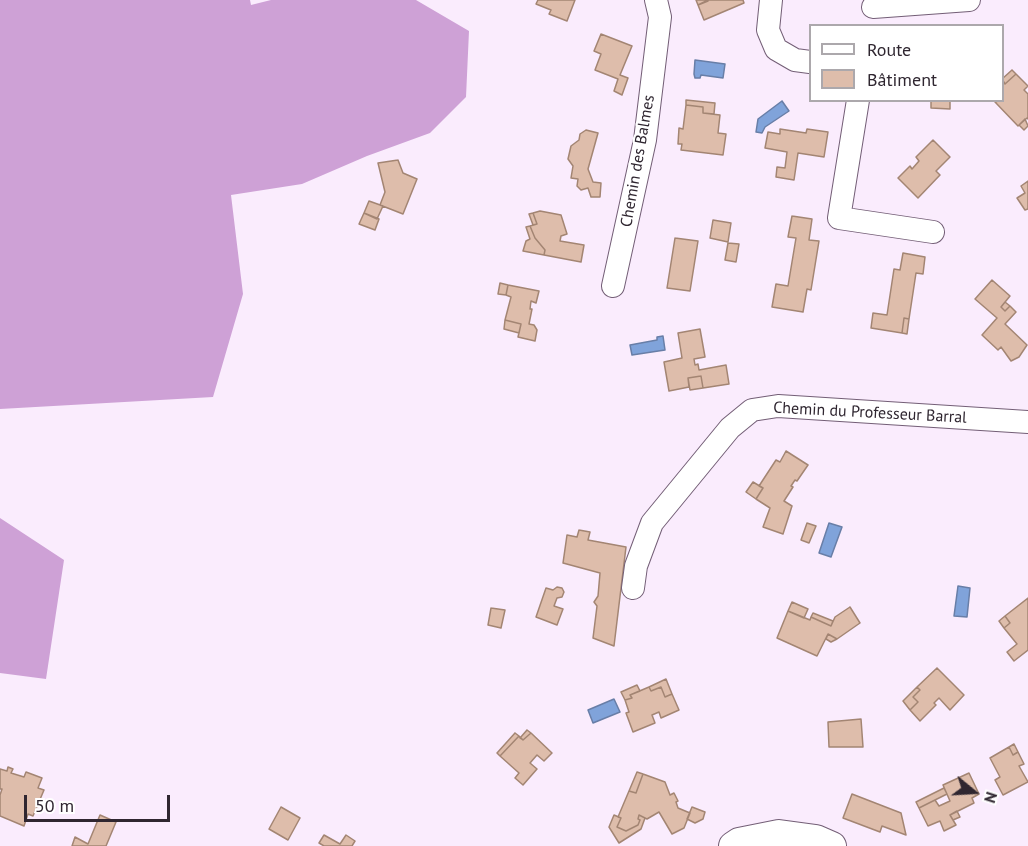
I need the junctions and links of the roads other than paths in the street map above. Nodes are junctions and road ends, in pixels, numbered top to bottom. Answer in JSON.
{"nodes":[{"id":1,"x":656,"y":0,"type":"edge"},
{"id":2,"x":771,"y":0,"type":"edge"},
{"id":3,"x":969,"y":0,"type":"edge"},
{"id":4,"x":872,"y":11,"type":"edge"},
{"id":5,"x":809,"y":62,"type":"edge"},
{"id":6,"x":858,"y":102,"type":"edge"},
{"id":7,"x":933,"y":232,"type":"dead end"},
{"id":8,"x":613,"y":286,"type":"dead end"},
{"id":9,"x":1028,"y":422,"type":"edge"},
{"id":10,"x":633,"y":588,"type":"dead end"},
{"id":11,"x":733,"y":846,"type":"edge"},
{"id":12,"x":832,"y":846,"type":"edge"}],
"edges":[{"from":1,"to":8,"type":"street","name":"Chemin des Balmes"},
{"from":2,"to":5,"type":"street"},
{"from":3,"to":4,"type":"street"},
{"from":6,"to":7,"type":"street"},
{"from":9,"to":10,"type":"street","name":"Chemin du Professeur Barral"},
{"from":11,"to":12,"type":"street"}]}
